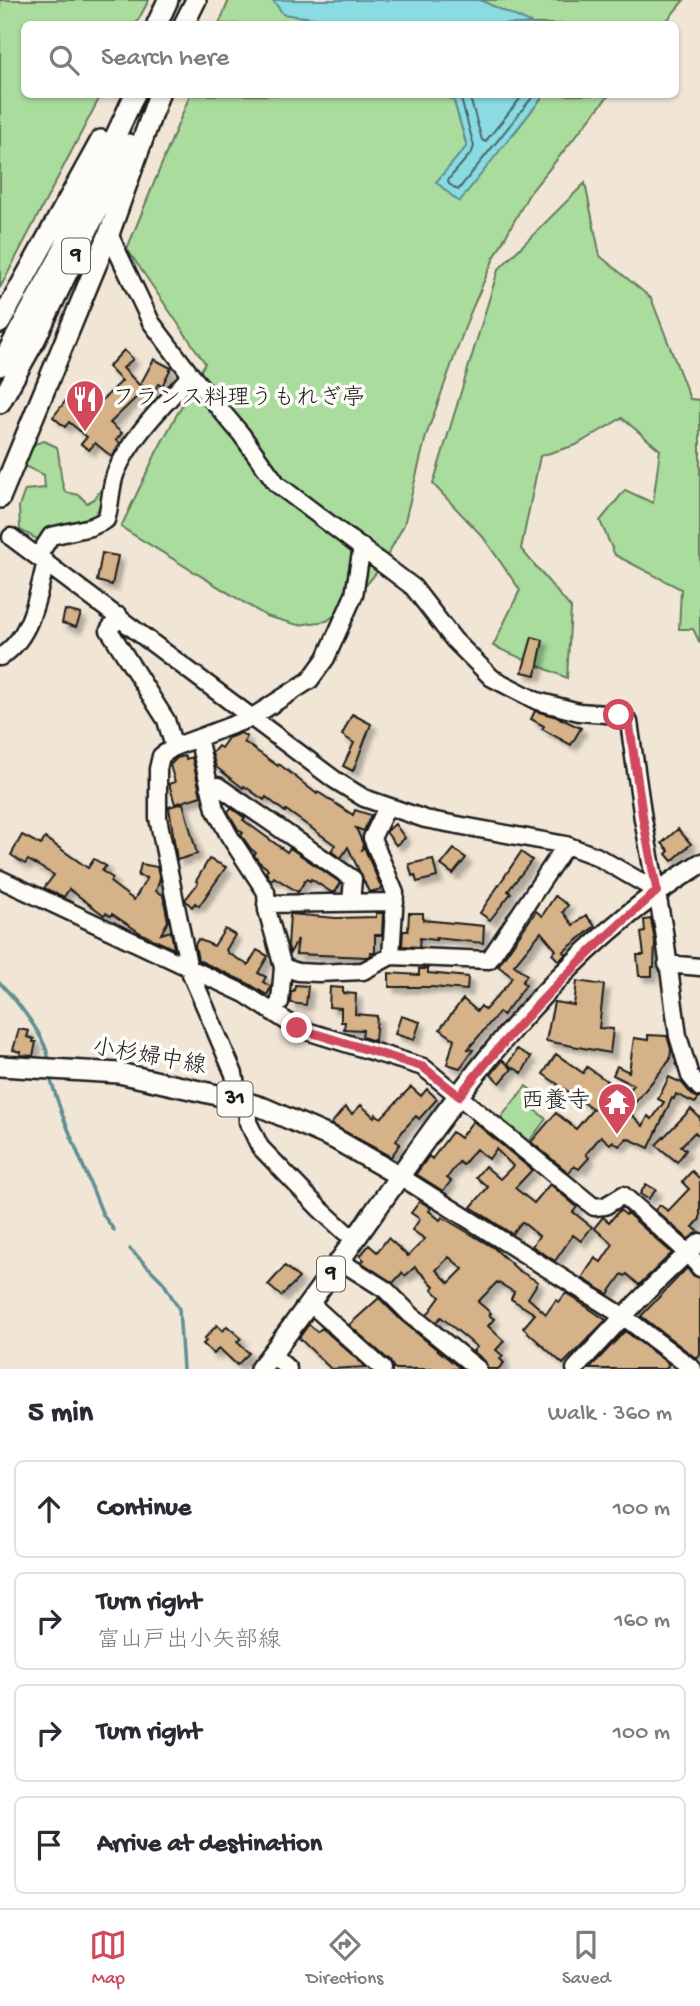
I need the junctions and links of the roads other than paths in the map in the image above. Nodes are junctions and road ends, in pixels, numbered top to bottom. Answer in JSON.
{"nodes":[{"id":1,"x":169,"y":0,"type":"edge"},
{"id":2,"x":177,"y":0,"type":"edge"},
{"id":3,"x":196,"y":0,"type":"edge"},
{"id":4,"x":158,"y":21,"type":"edge"},
{"id":5,"x":167,"y":21,"type":"edge"},
{"id":6,"x":186,"y":21,"type":"edge"},
{"id":7,"x":121,"y":98,"type":"edge"},
{"id":8,"x":147,"y":98,"type":"edge"},
{"id":9,"x":148,"y":98,"type":"edge"},
{"id":10,"x":148,"y":98,"type":"edge"},
{"id":11,"x":109,"y":234,"type":"junction"},
{"id":12,"x":0,"y":323,"type":"edge"},
{"id":13,"x":0,"y":366,"type":"edge"},
{"id":14,"x":191,"y":375,"type":"junction"},
{"id":15,"x":0,"y":403,"type":"edge"},
{"id":16,"x":0,"y":498,"type":"edge"},
{"id":17,"x":11,"y":537,"type":"dead end"},
{"id":18,"x":362,"y":547,"type":"junction"},
{"id":19,"x":42,"y":559,"type":"junction"},
{"id":20,"x":119,"y":616,"type":"junction"},
{"id":21,"x":0,"y":657,"type":"edge"},
{"id":22,"x":251,"y":718,"type":"junction"},
{"id":23,"x":198,"y":738,"type":"junction"},
{"id":24,"x":174,"y":747,"type":"junction"},
{"id":25,"x":209,"y":786,"type":"junction"},
{"id":26,"x":387,"y":807,"type":"junction"},
{"id":27,"x":566,"y":845,"type":"junction"},
{"id":28,"x":700,"y":864,"type":"edge"},
{"id":29,"x":0,"y":879,"type":"edge"},
{"id":30,"x":657,"y":891,"type":"junction"},
{"id":31,"x":395,"y":902,"type":"junction"},
{"id":32,"x":351,"y":903,"type":"junction"},
{"id":33,"x":267,"y":904,"type":"junction"},
{"id":34,"x":391,"y":956,"type":"junction"},
{"id":35,"x":667,"y":964,"type":"junction"},
{"id":36,"x":283,"y":967,"type":"junction"},
{"id":37,"x":700,"y":967,"type":"edge"},
{"id":38,"x":189,"y":969,"type":"junction"},
{"id":39,"x":272,"y":1012,"type":"junction"},
{"id":40,"x":0,"y":1066,"type":"edge"},
{"id":41,"x":697,"y":1080,"type":"edge"},
{"id":42,"x":459,"y":1096,"type":"junction"},
{"id":43,"x":241,"y":1101,"type":"junction"},
{"id":44,"x":398,"y":1175,"type":"junction"},
{"id":45,"x":357,"y":1236,"type":"junction"},
{"id":46,"x":694,"y":1247,"type":"edge"},
{"id":47,"x":340,"y":1261,"type":"junction"},
{"id":48,"x":700,"y":1268,"type":"edge"},
{"id":49,"x":311,"y":1304,"type":"junction"},
{"id":50,"x":622,"y":1316,"type":"junction"},
{"id":51,"x":266,"y":1361,"type":"edge"},
{"id":52,"x":288,"y":1369,"type":"edge"},
{"id":53,"x":383,"y":1369,"type":"edge"},
{"id":54,"x":478,"y":1369,"type":"edge"},
{"id":55,"x":575,"y":1369,"type":"edge"},
{"id":56,"x":693,"y":1369,"type":"edge"}],
"edges":[{"from":1,"to":4,"type":"main road"},
{"from":2,"to":5,"type":"main road"},
{"from":3,"to":6,"type":"main road"},
{"from":7,"to":12,"type":"main road"},
{"from":8,"to":13,"type":"main road","number":"9"},
{"from":9,"to":11,"type":"main road"},
{"from":10,"to":15,"type":"main road","number":"9"},
{"from":11,"to":14,"type":"street"},
{"from":11,"to":16,"type":"main road"},
{"from":14,"to":18,"type":"street"},
{"from":14,"to":19,"type":"street"},
{"from":17,"to":19,"type":"street"},
{"from":18,"to":22,"type":"street"},
{"from":18,"to":30,"type":"street"},
{"from":19,"to":20,"type":"street"},
{"from":19,"to":21,"type":"street"},
{"from":20,"to":22,"type":"street"},
{"from":20,"to":24,"type":"street"},
{"from":22,"to":23,"type":"street"},
{"from":22,"to":26,"type":"street"},
{"from":23,"to":24,"type":"street"},
{"from":23,"to":25,"type":"street"},
{"from":24,"to":38,"type":"street"},
{"from":25,"to":32,"type":"street"},
{"from":25,"to":33,"type":"street"},
{"from":26,"to":27,"type":"street"},
{"from":26,"to":31,"type":"street"},
{"from":27,"to":30,"type":"street"},
{"from":27,"to":34,"type":"street"},
{"from":28,"to":30,"type":"main road","number":"9"},
{"from":29,"to":38,"type":"street"},
{"from":30,"to":35,"type":"street"},
{"from":30,"to":42,"type":"main road","number":"9"},
{"from":31,"to":32,"type":"street"},
{"from":31,"to":34,"type":"street"},
{"from":32,"to":33,"type":"street"},
{"from":33,"to":36,"type":"street"},
{"from":34,"to":36,"type":"street"},
{"from":35,"to":37,"type":"street"},
{"from":35,"to":41,"type":"street"},
{"from":36,"to":39,"type":"street"},
{"from":38,"to":39,"type":"street"},
{"from":38,"to":43,"type":"street"},
{"from":39,"to":42,"type":"street"},
{"from":40,"to":43,"type":"main road","name":"小杉婦中線","number":"31"},
{"from":42,"to":44,"type":"main road","number":"9"},
{"from":42,"to":46,"type":"street"},
{"from":43,"to":44,"type":"main road","name":"小杉婦中線","number":"31"},
{"from":43,"to":45,"type":"street"},
{"from":44,"to":45,"type":"main road","number":"9"},
{"from":44,"to":50,"type":"street"},
{"from":45,"to":47,"type":"main road","number":"9"},
{"from":46,"to":48,"type":"street"},
{"from":46,"to":50,"type":"street"},
{"from":47,"to":49,"type":"main road","number":"9"},
{"from":47,"to":54,"type":"street"},
{"from":49,"to":51,"type":"main road","number":"9"},
{"from":49,"to":53,"type":"street"},
{"from":50,"to":55,"type":"street"},
{"from":50,"to":56,"type":"street"},
{"from":51,"to":52,"type":"street"}]}
